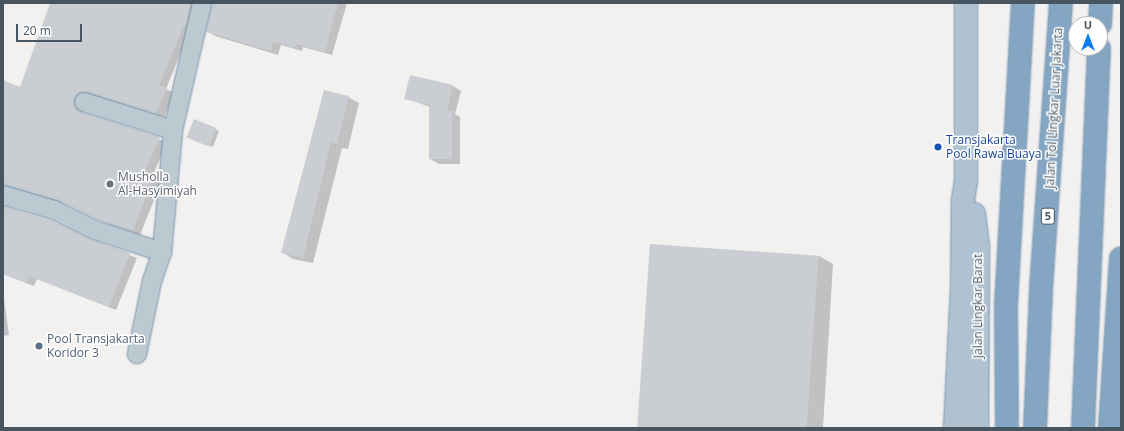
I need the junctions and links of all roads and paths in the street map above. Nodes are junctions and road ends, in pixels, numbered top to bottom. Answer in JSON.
{"nodes":[{"id":1,"x":202,"y":3,"type":"edge"},
{"id":2,"x":966,"y":3,"type":"edge"},
{"id":3,"x":1023,"y":3,"type":"edge"},
{"id":4,"x":1061,"y":3,"type":"edge"},
{"id":5,"x":1101,"y":3,"type":"edge"},
{"id":6,"x":1100,"y":16,"type":"edge"},
{"id":7,"x":1099,"y":56,"type":"edge"},
{"id":8,"x":84,"y":102,"type":"dead end"},
{"id":9,"x":173,"y":130,"type":"junction"},
{"id":10,"x":965,"y":187,"type":"junction"},
{"id":11,"x":3,"y":195,"type":"edge"},
{"id":12,"x":162,"y":252,"type":"junction"},
{"id":13,"x":1121,"y":258,"type":"edge"},
{"id":14,"x":137,"y":354,"type":"dead end"},
{"id":15,"x":955,"y":428,"type":"edge"},
{"id":16,"x":977,"y":428,"type":"edge"},
{"id":17,"x":1007,"y":428,"type":"edge"},
{"id":18,"x":1035,"y":428,"type":"edge"},
{"id":19,"x":1083,"y":428,"type":"edge"},
{"id":20,"x":1110,"y":428,"type":"edge"}],
"edges":[{"from":1,"to":9,"type":"street"},
{"from":2,"to":10,"type":"main road","name":"Jalan Lingkar Barat"},
{"from":3,"to":17,"type":"highway"},
{"from":4,"to":18,"type":"highway","name":"Jalan Tol Lingkar Luar Jakarta","number":"5"},
{"from":5,"to":6,"type":"highway"},
{"from":7,"to":19,"type":"highway"},
{"from":8,"to":9,"type":"street"},
{"from":9,"to":12,"type":"street"},
{"from":10,"to":15,"type":"main road","name":"Jalan Lingkar Barat"},
{"from":10,"to":16,"type":"main road","name":"Jalan Lingkar Barat"},
{"from":11,"to":12,"type":"street"},
{"from":12,"to":14,"type":"street"},
{"from":13,"to":20,"type":"highway"}]}
